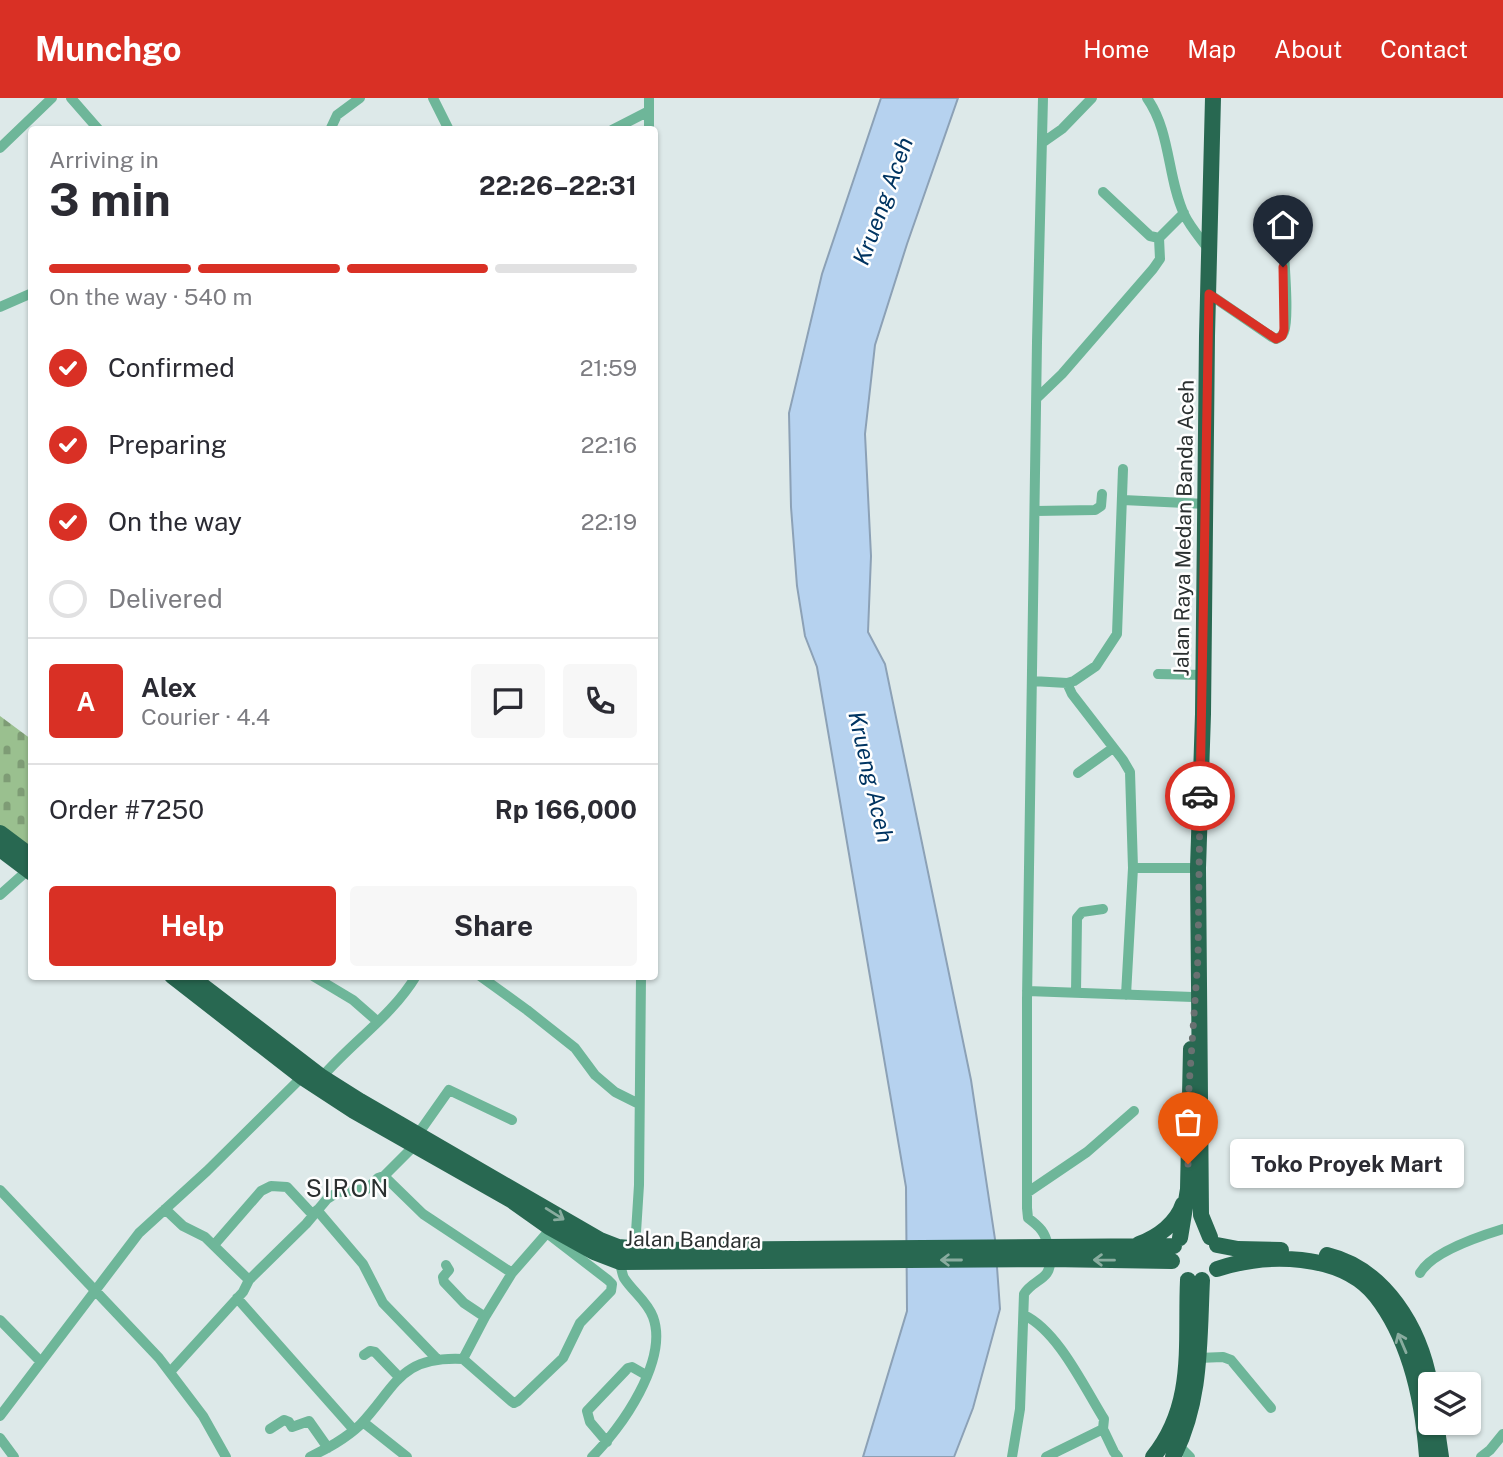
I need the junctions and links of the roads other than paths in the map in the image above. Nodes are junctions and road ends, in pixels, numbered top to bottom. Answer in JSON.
{"nodes":[{"id":1,"x":52,"y":98,"type":"edge"},
{"id":2,"x":71,"y":98,"type":"edge"},
{"id":3,"x":433,"y":98,"type":"edge"},
{"id":4,"x":649,"y":98,"type":"edge"},
{"id":5,"x":1043,"y":98,"type":"edge"},
{"id":6,"x":1092,"y":98,"type":"edge"},
{"id":7,"x":1147,"y":98,"type":"edge"},
{"id":8,"x":1213,"y":98,"type":"edge"},
{"id":9,"x":358,"y":99,"type":"edge"},
{"id":10,"x":649,"y":111,"type":"junction"},
{"id":11,"x":96,"y":126,"type":"edge"},
{"id":12,"x":332,"y":126,"type":"edge"},
{"id":13,"x":447,"y":126,"type":"edge"},
{"id":14,"x":620,"y":126,"type":"edge"},
{"id":15,"x":649,"y":126,"type":"edge"},
{"id":16,"x":1042,"y":143,"type":"junction"},
{"id":17,"x":0,"y":148,"type":"edge"},
{"id":18,"x":1103,"y":192,"type":"dead end"},
{"id":19,"x":1184,"y":213,"type":"junction"},
{"id":20,"x":1283,"y":230,"type":"dead end"},
{"id":21,"x":1159,"y":238,"type":"junction"},
{"id":22,"x":1211,"y":253,"type":"junction"},
{"id":23,"x":1209,"y":294,"type":"junction"},
{"id":24,"x":28,"y":295,"type":"edge"},
{"id":25,"x":0,"y":307,"type":"edge"},
{"id":26,"x":1037,"y":398,"type":"junction"},
{"id":27,"x":1123,"y":469,"type":"dead end"},
{"id":28,"x":1102,"y":494,"type":"dead end"},
{"id":29,"x":1123,"y":500,"type":"junction"},
{"id":30,"x":1206,"y":504,"type":"junction"},
{"id":31,"x":1036,"y":511,"type":"junction"},
{"id":32,"x":1158,"y":674,"type":"dead end"},
{"id":33,"x":1203,"y":675,"type":"junction"},
{"id":34,"x":1032,"y":681,"type":"junction"},
{"id":35,"x":1068,"y":683,"type":"junction"},
{"id":36,"x":1113,"y":748,"type":"junction"},
{"id":37,"x":1078,"y":773,"type":"dead end"},
{"id":38,"x":0,"y":834,"type":"edge"},
{"id":39,"x":0,"y":849,"type":"edge"},
{"id":40,"x":28,"y":865,"type":"edge"},
{"id":41,"x":28,"y":866,"type":"edge"},
{"id":42,"x":1133,"y":868,"type":"junction"},
{"id":43,"x":1198,"y":868,"type":"junction"},
{"id":44,"x":28,"y":869,"type":"edge"},
{"id":45,"x":0,"y":895,"type":"edge"},
{"id":46,"x":1103,"y":909,"type":"dead end"},
{"id":47,"x":1198,"y":958,"type":"junction"},
{"id":48,"x":177,"y":980,"type":"edge"},
{"id":49,"x":195,"y":980,"type":"edge"},
{"id":50,"x":320,"y":980,"type":"edge"},
{"id":51,"x":413,"y":980,"type":"edge"},
{"id":52,"x":486,"y":980,"type":"edge"},
{"id":53,"x":641,"y":980,"type":"edge"},
{"id":54,"x":1027,"y":990,"type":"junction"},
{"id":55,"x":1076,"y":993,"type":"junction"},
{"id":56,"x":1126,"y":995,"type":"junction"},
{"id":57,"x":1193,"y":997,"type":"junction"},
{"id":58,"x":377,"y":1021,"type":"junction"},
{"id":59,"x":302,"y":1077,"type":"junction"},
{"id":60,"x":322,"y":1077,"type":"junction"},
{"id":61,"x":639,"y":1104,"type":"junction"},
{"id":62,"x":1134,"y":1111,"type":"dead end"},
{"id":63,"x":512,"y":1120,"type":"dead end"},
{"id":64,"x":416,"y":1140,"type":"junction"},
{"id":65,"x":384,"y":1176,"type":"junction"},
{"id":66,"x":1188,"y":1189,"type":"junction"},
{"id":67,"x":0,"y":1190,"type":"edge"},
{"id":68,"x":1028,"y":1192,"type":"junction"},
{"id":69,"x":514,"y":1195,"type":"junction"},
{"id":70,"x":165,"y":1209,"type":"junction"},
{"id":71,"x":315,"y":1212,"type":"junction"},
{"id":72,"x":1503,"y":1229,"type":"edge"},
{"id":73,"x":548,"y":1230,"type":"junction"},
{"id":74,"x":1213,"y":1241,"type":"junction"},
{"id":75,"x":214,"y":1245,"type":"junction"},
{"id":76,"x":1130,"y":1247,"type":"junction"},
{"id":77,"x":635,"y":1248,"type":"junction"},
{"id":78,"x":1175,"y":1248,"type":"junction"},
{"id":79,"x":1049,"y":1253,"type":"junction"},
{"id":80,"x":651,"y":1256,"type":"junction"},
{"id":81,"x":446,"y":1265,"type":"dead end"},
{"id":82,"x":622,"y":1269,"type":"junction"},
{"id":83,"x":1217,"y":1269,"type":"junction"},
{"id":84,"x":512,"y":1273,"type":"junction"},
{"id":85,"x":1420,"y":1273,"type":"dead end"},
{"id":86,"x":249,"y":1280,"type":"junction"},
{"id":87,"x":1195,"y":1280,"type":"junction"},
{"id":88,"x":612,"y":1284,"type":"junction"},
{"id":89,"x":96,"y":1289,"type":"junction"},
{"id":90,"x":237,"y":1298,"type":"junction"},
{"id":91,"x":1024,"y":1315,"type":"junction"},
{"id":92,"x":485,"y":1317,"type":"junction"},
{"id":93,"x":0,"y":1320,"type":"edge"},
{"id":94,"x":364,"y":1355,"type":"dead end"},
{"id":95,"x":1198,"y":1357,"type":"junction"},
{"id":96,"x":463,"y":1359,"type":"junction"},
{"id":97,"x":438,"y":1360,"type":"junction"},
{"id":98,"x":40,"y":1361,"type":"junction"},
{"id":99,"x":170,"y":1372,"type":"junction"},
{"id":100,"x":1427,"y":1372,"type":"edge"},
{"id":101,"x":646,"y":1375,"type":"junction"},
{"id":102,"x":398,"y":1377,"type":"junction"},
{"id":103,"x":1271,"y":1408,"type":"dead end"},
{"id":104,"x":0,"y":1416,"type":"edge"},
{"id":105,"x":358,"y":1426,"type":"junction"},
{"id":106,"x":270,"y":1429,"type":"dead end"},
{"id":107,"x":1103,"y":1429,"type":"junction"},
{"id":108,"x":1503,"y":1434,"type":"edge"},
{"id":109,"x":1438,"y":1435,"type":"edge"},
{"id":110,"x":0,"y":1438,"type":"edge"},
{"id":111,"x":607,"y":1442,"type":"junction"},
{"id":112,"x":328,"y":1448,"type":"junction"},
{"id":113,"x":1180,"y":1453,"type":"edge"},
{"id":114,"x":14,"y":1457,"type":"edge"},
{"id":115,"x":226,"y":1457,"type":"edge"},
{"id":116,"x":310,"y":1457,"type":"edge"},
{"id":117,"x":407,"y":1457,"type":"edge"},
{"id":118,"x":592,"y":1457,"type":"edge"},
{"id":119,"x":1012,"y":1457,"type":"edge"},
{"id":120,"x":1046,"y":1457,"type":"edge"},
{"id":121,"x":1118,"y":1457,"type":"edge"},
{"id":122,"x":1153,"y":1457,"type":"edge"},
{"id":123,"x":1427,"y":1457,"type":"edge"},
{"id":124,"x":1441,"y":1457,"type":"edge"},
{"id":125,"x":1481,"y":1457,"type":"edge"}],
"edges":[{"from":1,"to":17,"type":"street"},
{"from":2,"to":11,"type":"street"},
{"from":3,"to":13,"type":"street"},
{"from":4,"to":10,"type":"street"},
{"from":5,"to":16,"type":"street"},
{"from":6,"to":16,"type":"street"},
{"from":7,"to":19,"type":"street"},
{"from":8,"to":22,"type":"highway","name":"Jalan Raya Medan Banda Aceh"},
{"from":9,"to":12,"type":"street"},
{"from":10,"to":14,"type":"street"},
{"from":10,"to":15,"type":"street"},
{"from":16,"to":26,"type":"street"},
{"from":18,"to":21,"type":"street"},
{"from":19,"to":21,"type":"street"},
{"from":19,"to":22,"type":"street"},
{"from":20,"to":23,"type":"street"},
{"from":21,"to":26,"type":"street"},
{"from":22,"to":23,"type":"highway","name":"Jalan Raya Medan Banda Aceh"},
{"from":23,"to":30,"type":"highway","name":"Jalan Raya Medan Banda Aceh"},
{"from":24,"to":25,"type":"street"},
{"from":26,"to":31,"type":"street"},
{"from":27,"to":29,"type":"street"},
{"from":28,"to":31,"type":"street"},
{"from":29,"to":30,"type":"street"},
{"from":29,"to":35,"type":"street"},
{"from":30,"to":33,"type":"highway","name":"Jalan Raya Medan Banda Aceh"},
{"from":31,"to":34,"type":"street"},
{"from":32,"to":33,"type":"street"},
{"from":33,"to":43,"type":"highway","name":"Jalan Raya Medan Banda Aceh"},
{"from":34,"to":35,"type":"street"},
{"from":34,"to":54,"type":"street"},
{"from":35,"to":36,"type":"street"},
{"from":36,"to":37,"type":"street"},
{"from":36,"to":42,"type":"street"},
{"from":38,"to":40,"type":"highway"},
{"from":39,"to":41,"type":"highway"},
{"from":42,"to":43,"type":"street"},
{"from":42,"to":56,"type":"street"},
{"from":43,"to":47,"type":"highway","name":"Jalan Raya Medan Banda Aceh"},
{"from":44,"to":45,"type":"street"},
{"from":46,"to":55,"type":"street"},
{"from":47,"to":57,"type":"highway","name":"Jalan Raya Medan Banda Aceh"},
{"from":47,"to":74,"type":"highway","name":"Jalan Raya Medan Banda Aceh"},
{"from":48,"to":59,"type":"highway","name":"Jalan Bandara"},
{"from":49,"to":60,"type":"highway","name":"Jalan Bandara"},
{"from":50,"to":58,"type":"street"},
{"from":51,"to":58,"type":"street"},
{"from":52,"to":61,"type":"street"},
{"from":53,"to":61,"type":"street"},
{"from":54,"to":55,"type":"street"},
{"from":54,"to":68,"type":"street"},
{"from":55,"to":56,"type":"street"},
{"from":56,"to":57,"type":"street"},
{"from":57,"to":66,"type":"highway","name":"Jalan Raya Medan Banda Aceh"},
{"from":58,"to":60,"type":"street"},
{"from":59,"to":64,"type":"highway","name":"Jalan Bandara"},
{"from":59,"to":70,"type":"street"},
{"from":60,"to":64,"type":"highway","name":"Jalan Bandara"},
{"from":61,"to":77,"type":"street"},
{"from":62,"to":68,"type":"street"},
{"from":63,"to":64,"type":"street"},
{"from":64,"to":65,"type":"street"},
{"from":64,"to":69,"type":"highway","name":"Jalan Bandara"},
{"from":65,"to":71,"type":"street"},
{"from":65,"to":84,"type":"street"},
{"from":66,"to":76,"type":"highway"},
{"from":66,"to":78,"type":"highway","name":"Jalan Raya Medan Banda Aceh"},
{"from":67,"to":89,"type":"street"},
{"from":68,"to":79,"type":"street"},
{"from":69,"to":73,"type":"highway","name":"Jalan Bandara"},
{"from":69,"to":77,"type":"highway","name":"Jalan Bandara","one_way":true},
{"from":70,"to":75,"type":"street"},
{"from":70,"to":89,"type":"street"},
{"from":71,"to":75,"type":"street"},
{"from":71,"to":86,"type":"street"},
{"from":71,"to":97,"type":"street"},
{"from":72,"to":85,"type":"street"},
{"from":73,"to":82,"type":"highway","name":"Jalan Bandara"},
{"from":73,"to":84,"type":"street"},
{"from":73,"to":88,"type":"street"},
{"from":74,"to":78,"type":"highway"},
{"from":74,"to":83,"type":"highway"},
{"from":74,"to":100,"type":"highway"},
{"from":75,"to":86,"type":"street"},
{"from":76,"to":78,"type":"highway","name":"Jalan Bandara"},
{"from":76,"to":79,"type":"highway","name":"Jalan Bandara"},
{"from":77,"to":80,"type":"highway","name":"Jalan Bandara"},
{"from":78,"to":79,"type":"highway","name":"Jalan Bandara","one_way":true},
{"from":78,"to":87,"type":"highway"},
{"from":79,"to":80,"type":"highway","name":"Jalan Bandara"},
{"from":79,"to":91,"type":"street"},
{"from":80,"to":82,"type":"highway","name":"Jalan Bandara"},
{"from":81,"to":92,"type":"street"},
{"from":82,"to":88,"type":"street"},
{"from":82,"to":101,"type":"street"},
{"from":83,"to":87,"type":"highway"},
{"from":123,"to":83,"type":"highway","one_way":true},
{"from":84,"to":92,"type":"street"},
{"from":86,"to":90,"type":"street"},
{"from":87,"to":95,"type":"highway"},
{"from":87,"to":122,"type":"highway"},
{"from":88,"to":96,"type":"street"},
{"from":89,"to":98,"type":"street"},
{"from":89,"to":99,"type":"street"},
{"from":90,"to":99,"type":"street"},
{"from":90,"to":105,"type":"street"},
{"from":91,"to":107,"type":"street"},
{"from":91,"to":119,"type":"street"},
{"from":92,"to":96,"type":"street"},
{"from":93,"to":98,"type":"street"},
{"from":94,"to":102,"type":"street"},
{"from":95,"to":103,"type":"street"},
{"from":95,"to":113,"type":"highway"},
{"from":96,"to":97,"type":"street"},
{"from":97,"to":102,"type":"street"},
{"from":98,"to":104,"type":"street"},
{"from":99,"to":115,"type":"street"},
{"from":101,"to":111,"type":"street"},
{"from":101,"to":111,"type":"street"},
{"from":102,"to":105,"type":"street"},
{"from":105,"to":112,"type":"street"},
{"from":105,"to":117,"type":"street"},
{"from":106,"to":112,"type":"street"},
{"from":107,"to":120,"type":"street"},
{"from":107,"to":121,"type":"street"},
{"from":108,"to":125,"type":"street"},
{"from":109,"to":124,"type":"highway"},
{"from":110,"to":114,"type":"street"},
{"from":111,"to":118,"type":"street"},
{"from":112,"to":116,"type":"street"}]}
